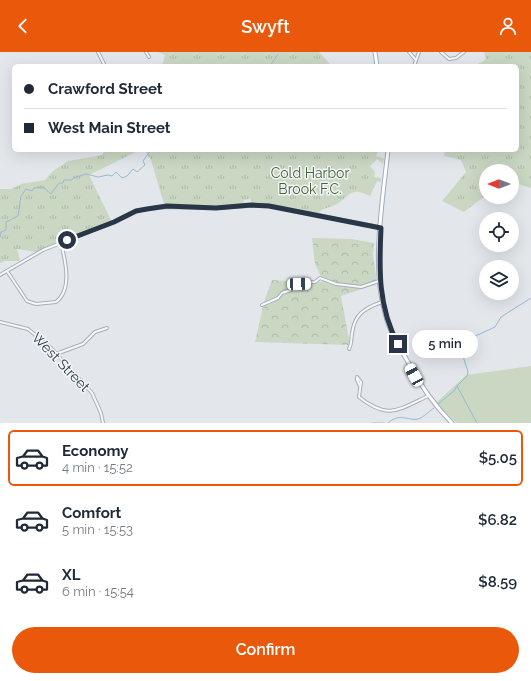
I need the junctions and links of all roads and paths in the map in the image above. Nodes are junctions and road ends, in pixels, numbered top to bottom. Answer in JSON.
{"nodes":[{"id":1,"x":98,"y":52,"type":"edge"},
{"id":2,"x":146,"y":52,"type":"edge"},
{"id":3,"x":375,"y":52,"type":"edge"},
{"id":4,"x":409,"y":52,"type":"edge"},
{"id":5,"x":419,"y":52,"type":"edge"},
{"id":6,"x":441,"y":52,"type":"edge"},
{"id":7,"x":464,"y":52,"type":"edge"},
{"id":8,"x":149,"y":57,"type":"dead end"},
{"id":9,"x":416,"y":60,"type":"junction"},
{"id":10,"x":104,"y":64,"type":"edge"},
{"id":11,"x":377,"y":64,"type":"edge"},
{"id":12,"x":415,"y":64,"type":"edge"},
{"id":13,"x":388,"y":152,"type":"edge"},
{"id":14,"x":381,"y":228,"type":"junction"},
{"id":15,"x":61,"y":243,"type":"junction"},
{"id":16,"x":7,"y":271,"type":"junction"},
{"id":17,"x":0,"y":275,"type":"edge"},
{"id":18,"x":379,"y":281,"type":"junction"},
{"id":19,"x":382,"y":302,"type":"junction"},
{"id":20,"x":262,"y":304,"type":"dead end"},
{"id":21,"x":0,"y":322,"type":"edge"},
{"id":22,"x":107,"y":328,"type":"dead end"},
{"id":23,"x":349,"y":349,"type":"dead end"},
{"id":24,"x":56,"y":354,"type":"junction"},
{"id":25,"x":360,"y":386,"type":"dead end"},
{"id":26,"x":428,"y":396,"type":"junction"},
{"id":27,"x":103,"y":423,"type":"edge"},
{"id":28,"x":452,"y":423,"type":"edge"}],
"edges":[{"from":1,"to":10,"type":"street"},
{"from":2,"to":8,"type":"street"},
{"from":3,"to":11,"type":"main road"},
{"from":4,"to":9,"type":"street"},
{"from":5,"to":9,"type":"street"},
{"from":6,"to":7,"type":"street"},
{"from":9,"to":12,"type":"street"},
{"from":13,"to":14,"type":"main road"},
{"from":14,"to":15,"type":"street"},
{"from":14,"to":18,"type":"main road"},
{"from":15,"to":16,"type":"street"},
{"from":15,"to":16,"type":"street"},
{"from":16,"to":17,"type":"street"},
{"from":18,"to":19,"type":"main road"},
{"from":18,"to":20,"type":"street"},
{"from":19,"to":23,"type":"street"},
{"from":19,"to":26,"type":"main road"},
{"from":21,"to":24,"type":"street","name":"West Street"},
{"from":22,"to":24,"type":"street"},
{"from":24,"to":27,"type":"street","name":"West Street"},
{"from":25,"to":26,"type":"street"},
{"from":26,"to":28,"type":"main road"}]}
